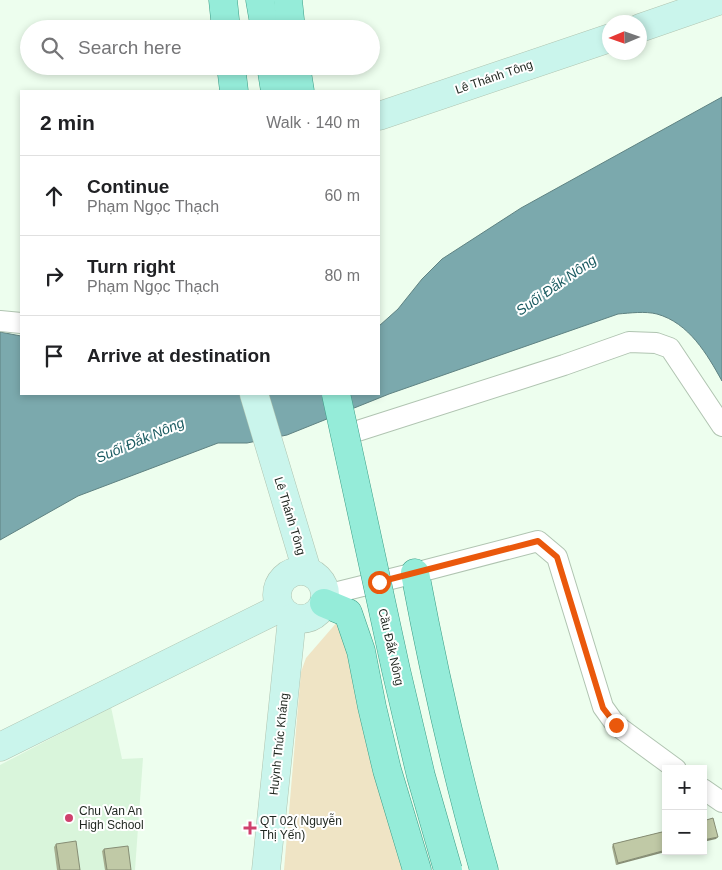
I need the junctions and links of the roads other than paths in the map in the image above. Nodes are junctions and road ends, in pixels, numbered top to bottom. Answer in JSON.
{"nodes":[{"id":1,"x":223,"y":0,"type":"edge"},
{"id":2,"x":260,"y":0,"type":"edge"},
{"id":3,"x":288,"y":0,"type":"edge"},
{"id":4,"x":721,"y":0,"type":"edge"},
{"id":5,"x":225,"y":20,"type":"edge"},
{"id":6,"x":263,"y":20,"type":"edge"},
{"id":7,"x":290,"y":20,"type":"edge"},
{"id":8,"x":647,"y":26,"type":"edge"},
{"id":9,"x":602,"y":41,"type":"edge"},
{"id":10,"x":232,"y":75,"type":"edge"},
{"id":11,"x":272,"y":75,"type":"edge"},
{"id":12,"x":297,"y":75,"type":"edge"},
{"id":13,"x":234,"y":90,"type":"edge"},
{"id":14,"x":275,"y":90,"type":"edge"},
{"id":15,"x":300,"y":90,"type":"edge"},
{"id":16,"x":380,"y":116,"type":"edge"},
{"id":17,"x":0,"y":322,"type":"edge"},
{"id":18,"x":20,"y":323,"type":"edge"},
{"id":19,"x":254,"y":395,"type":"edge"},
{"id":20,"x":336,"y":395,"type":"edge"},
{"id":21,"x":722,"y":426,"type":"edge"},
{"id":22,"x":345,"y":435,"type":"junction"},
{"id":23,"x":306,"y":571,"type":"junction"},
{"id":24,"x":415,"y":573,"type":"junction"},
{"id":25,"x":325,"y":599,"type":"junction"},
{"id":26,"x":286,"y":613,"type":"junction"},
{"id":27,"x":0,"y":747,"type":"edge"},
{"id":28,"x":671,"y":765,"type":"edge"},
{"id":29,"x":707,"y":792,"type":"edge"},
{"id":30,"x":722,"y":802,"type":"edge"},
{"id":31,"x":266,"y":870,"type":"edge"},
{"id":32,"x":417,"y":870,"type":"edge"},
{"id":33,"x":448,"y":870,"type":"edge"},
{"id":34,"x":484,"y":870,"type":"edge"}],
"edges":[{"from":1,"to":5,"type":"main road"},
{"from":2,"to":6,"type":"main road"},
{"from":3,"to":7,"type":"main road"},
{"from":4,"to":8,"type":"street"},
{"from":9,"to":16,"type":"street","name":"Lê Thánh Tông"},
{"from":10,"to":13,"type":"main road"},
{"from":11,"to":14,"type":"main road"},
{"from":12,"to":15,"type":"main road"},
{"from":17,"to":18,"type":"street"},
{"from":19,"to":23,"type":"street","name":"Lê Thánh Tông"},
{"from":20,"to":22,"type":"main road","name":"Cầu Đắk Nông","bridge":true},
{"from":21,"to":22,"type":"street"},
{"from":22,"to":33,"type":"main road","name":"Cầu Đắk Nông","bridge":true},
{"from":23,"to":25,"type":"street"},
{"from":23,"to":26,"type":"street"},
{"from":24,"to":25,"type":"street"},
{"from":24,"to":28,"type":"street"},
{"from":24,"to":34,"type":"main road"},
{"from":25,"to":26,"type":"street"},
{"from":25,"to":32,"type":"main road"},
{"from":26,"to":27,"type":"street"},
{"from":26,"to":31,"type":"street","name":"Huỳnh Thúc Kháng"},
{"from":29,"to":30,"type":"street"}]}
